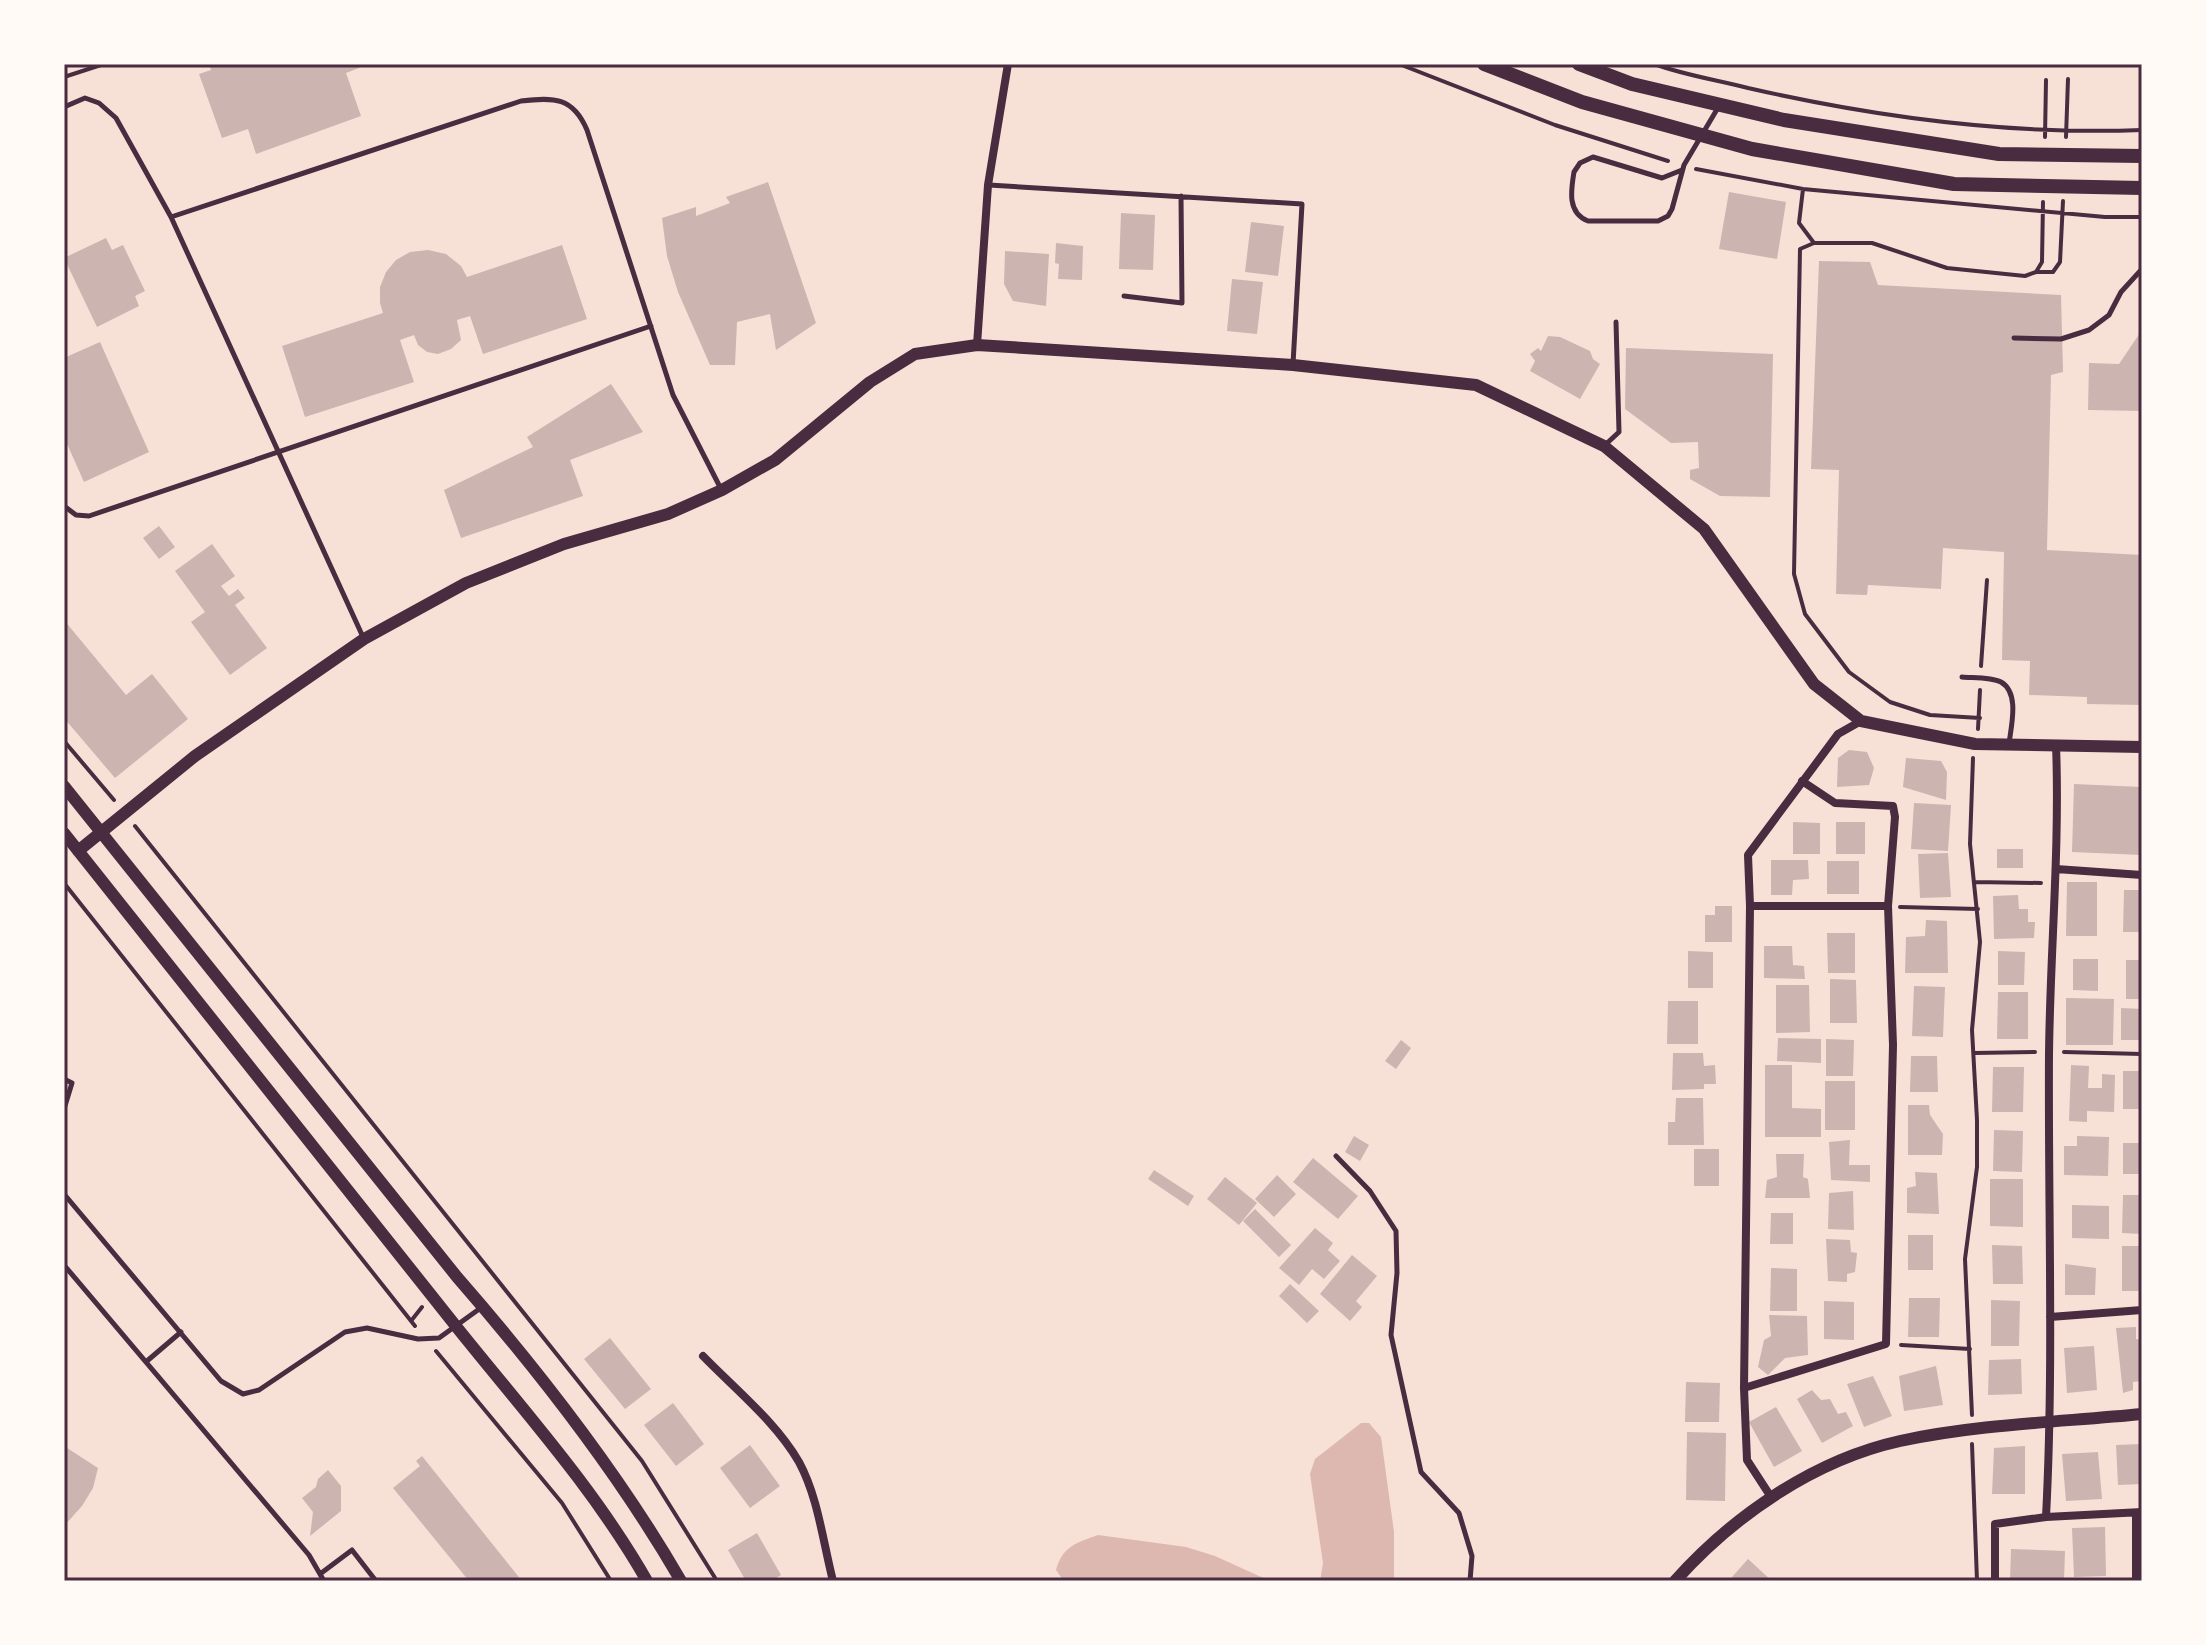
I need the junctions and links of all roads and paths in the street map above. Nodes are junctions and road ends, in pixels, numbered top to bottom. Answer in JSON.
{"nodes":[{"id":1,"x":104,"y":64,"type":"edge"},
{"id":2,"x":1008,"y":64,"type":"edge"},
{"id":3,"x":1484,"y":64,"type":"edge"},
{"id":4,"x":1579,"y":64,"type":"edge"},
{"id":5,"x":1654,"y":64,"type":"edge"},
{"id":6,"x":64,"y":77,"type":"edge"},
{"id":7,"x":2068,"y":79,"type":"dead end"},
{"id":8,"x":2046,"y":80,"type":"dead end"},
{"id":9,"x":1720,"y":105,"type":"junction"},
{"id":10,"x":64,"y":107,"type":"edge"},
{"id":11,"x":2045,"y":114,"type":"dead end"},
{"id":12,"x":2067,"y":114,"type":"dead end"},
{"id":13,"x":2142,"y":130,"type":"edge"},
{"id":14,"x":1702,"y":135,"type":"junction"},
{"id":15,"x":2142,"y":156,"type":"edge"},
{"id":16,"x":1682,"y":170,"type":"junction"},
{"id":17,"x":988,"y":185,"type":"junction"},
{"id":18,"x":2142,"y":188,"type":"edge"},
{"id":19,"x":1803,"y":189,"type":"dead end"},
{"id":20,"x":1181,"y":196,"type":"junction"},
{"id":21,"x":171,"y":217,"type":"junction"},
{"id":22,"x":1814,"y":243,"type":"junction"},
{"id":23,"x":2042,"y":247,"type":"dead end"},
{"id":24,"x":2060,"y":249,"type":"dead end"},
{"id":25,"x":2142,"y":269,"type":"edge"},
{"id":26,"x":2036,"y":272,"type":"junction"},
{"id":27,"x":1124,"y":296,"type":"dead end"},
{"id":28,"x":1616,"y":322,"type":"dead end"},
{"id":29,"x":651,"y":326,"type":"junction"},
{"id":30,"x":2014,"y":338,"type":"dead end"},
{"id":31,"x":977,"y":345,"type":"junction"},
{"id":32,"x":1293,"y":365,"type":"junction"},
{"id":33,"x":1604,"y":446,"type":"junction"},
{"id":34,"x":277,"y":453,"type":"junction"},
{"id":35,"x":722,"y":490,"type":"junction"},
{"id":36,"x":64,"y":506,"type":"edge"},
{"id":37,"x":1987,"y":580,"type":"dead end"},
{"id":38,"x":364,"y":639,"type":"junction"},
{"id":39,"x":1962,"y":677,"type":"dead end"},
{"id":40,"x":1980,"y":680,"type":"junction"},
{"id":41,"x":1980,"y":718,"type":"junction"},
{"id":42,"x":1861,"y":721,"type":"junction"},
{"id":43,"x":64,"y":741,"type":"edge"},
{"id":44,"x":1975,"y":744,"type":"junction"},
{"id":45,"x":2009,"y":744,"type":"junction"},
{"id":46,"x":2056,"y":745,"type":"junction"},
{"id":47,"x":2142,"y":747,"type":"edge"},
{"id":48,"x":1802,"y":781,"type":"junction"},
{"id":49,"x":64,"y":786,"type":"edge"},
{"id":50,"x":124,"y":812,"type":"junction"},
{"id":51,"x":102,"y":832,"type":"junction"},
{"id":52,"x":64,"y":833,"type":"edge"},
{"id":53,"x":78,"y":851,"type":"junction"},
{"id":54,"x":2056,"y":869,"type":"junction"},
{"id":55,"x":2142,"y":875,"type":"edge"},
{"id":56,"x":1975,"y":882,"type":"junction"},
{"id":57,"x":64,"y":883,"type":"edge"},
{"id":58,"x":2055,"y":883,"type":"junction"},
{"id":59,"x":1750,"y":906,"type":"junction"},
{"id":60,"x":1888,"y":906,"type":"junction"},
{"id":61,"x":1978,"y":909,"type":"junction"},
{"id":62,"x":64,"y":1079,"type":"edge"},
{"id":63,"x":64,"y":1109,"type":"edge"},
{"id":64,"x":1336,"y":1156,"type":"dead end"},
{"id":65,"x":64,"y":1194,"type":"edge"},
{"id":66,"x":64,"y":1265,"type":"edge"},
{"id":67,"x":483,"y":1307,"type":"junction"},
{"id":68,"x":2142,"y":1310,"type":"edge"},
{"id":69,"x":2050,"y":1317,"type":"junction"},
{"id":70,"x":456,"y":1326,"type":"junction"},
{"id":71,"x":181,"y":1332,"type":"junction"},
{"id":72,"x":426,"y":1339,"type":"junction"},
{"id":73,"x":1886,"y":1344,"type":"junction"},
{"id":74,"x":1970,"y":1349,"type":"junction"},
{"id":75,"x":703,"y":1356,"type":"dead end"},
{"id":76,"x":147,"y":1361,"type":"junction"},
{"id":77,"x":1744,"y":1388,"type":"junction"},
{"id":78,"x":2142,"y":1414,"type":"edge"},
{"id":79,"x":2051,"y":1423,"type":"junction"},
{"id":80,"x":1972,"y":1428,"type":"junction"},
{"id":81,"x":1771,"y":1497,"type":"junction"},
{"id":82,"x":2139,"y":1512,"type":"edge"},
{"id":83,"x":2046,"y":1517,"type":"junction"},
{"id":84,"x":320,"y":1574,"type":"junction"},
{"id":85,"x":324,"y":1581,"type":"edge"},
{"id":86,"x":376,"y":1581,"type":"edge"},
{"id":87,"x":611,"y":1581,"type":"edge"},
{"id":88,"x":647,"y":1581,"type":"edge"},
{"id":89,"x":681,"y":1581,"type":"edge"},
{"id":90,"x":717,"y":1581,"type":"edge"},
{"id":91,"x":833,"y":1581,"type":"edge"},
{"id":92,"x":1470,"y":1581,"type":"edge"},
{"id":93,"x":1675,"y":1581,"type":"edge"},
{"id":94,"x":1977,"y":1581,"type":"edge"},
{"id":95,"x":1995,"y":1581,"type":"edge"},
{"id":96,"x":2136,"y":1581,"type":"edge"}],
"edges":[{"from":1,"to":6,"type":"path"},
{"from":2,"to":17,"type":"street"},
{"from":3,"to":14,"type":"main road"},
{"from":4,"to":9,"type":"main road"},
{"from":5,"to":13,"type":"path"},
{"from":7,"to":12,"type":"path"},
{"from":8,"to":11,"type":"path"},
{"from":9,"to":14,"type":"lane"},
{"from":9,"to":15,"type":"main road"},
{"from":10,"to":21,"type":"lane"},
{"from":14,"to":16,"type":"lane"},
{"from":14,"to":18,"type":"main road"},
{"from":16,"to":16,"type":"lane"},
{"from":17,"to":20,"type":"lane"},
{"from":17,"to":31,"type":"street"},
{"from":19,"to":22,"type":"path"},
{"from":20,"to":27,"type":"lane"},
{"from":20,"to":32,"type":"lane"},
{"from":21,"to":29,"type":"lane"},
{"from":21,"to":34,"type":"lane"},
{"from":22,"to":26,"type":"path"},
{"from":22,"to":41,"type":"path"},
{"from":23,"to":26,"type":"path"},
{"from":24,"to":26,"type":"path"},
{"from":25,"to":30,"type":"lane"},
{"from":28,"to":33,"type":"lane"},
{"from":29,"to":34,"type":"lane"},
{"from":29,"to":35,"type":"lane"},
{"from":31,"to":32,"type":"street"},
{"from":31,"to":35,"type":"street"},
{"from":32,"to":33,"type":"street"},
{"from":33,"to":42,"type":"street"},
{"from":34,"to":36,"type":"lane"},
{"from":34,"to":38,"type":"lane"},
{"from":35,"to":38,"type":"street"},
{"from":37,"to":40,"type":"path"},
{"from":38,"to":50,"type":"street"},
{"from":39,"to":40,"type":"lane"},
{"from":40,"to":41,"type":"path"},
{"from":40,"to":45,"type":"lane"},
{"from":41,"to":44,"type":"path"},
{"from":42,"to":44,"type":"street"},
{"from":42,"to":48,"type":"street"},
{"from":43,"to":50,"type":"path"},
{"from":44,"to":45,"type":"street"},
{"from":44,"to":56,"type":"path"},
{"from":45,"to":46,"type":"street"},
{"from":46,"to":47,"type":"street"},
{"from":46,"to":54,"type":"street"},
{"from":48,"to":59,"type":"street"},
{"from":48,"to":60,"type":"street"},
{"from":49,"to":51,"type":"street"},
{"from":50,"to":51,"type":"street"},
{"from":50,"to":90,"type":"path"},
{"from":51,"to":53,"type":"street"},
{"from":51,"to":67,"type":"street"},
{"from":52,"to":53,"type":"street"},
{"from":53,"to":70,"type":"street"},
{"from":54,"to":55,"type":"street"},
{"from":54,"to":58,"type":"street"},
{"from":56,"to":58,"type":"path"},
{"from":56,"to":61,"type":"path"},
{"from":57,"to":72,"type":"path"},
{"from":58,"to":69,"type":"street"},
{"from":59,"to":60,"type":"street"},
{"from":59,"to":77,"type":"street"},
{"from":60,"to":61,"type":"path"},
{"from":60,"to":73,"type":"street"},
{"from":61,"to":74,"type":"path"},
{"from":62,"to":63,"type":"lane"},
{"from":64,"to":92,"type":"lane"},
{"from":65,"to":71,"type":"lane"},
{"from":66,"to":76,"type":"lane"},
{"from":67,"to":70,"type":"lane"},
{"from":67,"to":89,"type":"street"},
{"from":68,"to":69,"type":"street"},
{"from":69,"to":79,"type":"street"},
{"from":70,"to":72,"type":"lane"},
{"from":70,"to":88,"type":"street"},
{"from":71,"to":72,"type":"lane"},
{"from":71,"to":76,"type":"lane"},
{"from":72,"to":87,"type":"path"},
{"from":73,"to":74,"type":"path"},
{"from":73,"to":77,"type":"street"},
{"from":74,"to":80,"type":"path"},
{"from":75,"to":91,"type":"street"},
{"from":76,"to":84,"type":"lane"},
{"from":77,"to":81,"type":"street"},
{"from":78,"to":79,"type":"street"},
{"from":79,"to":80,"type":"street"},
{"from":79,"to":83,"type":"street"},
{"from":80,"to":81,"type":"street"},
{"from":80,"to":94,"type":"path"},
{"from":81,"to":93,"type":"street"},
{"from":82,"to":83,"type":"street"},
{"from":82,"to":96,"type":"street"},
{"from":83,"to":95,"type":"street"},
{"from":84,"to":85,"type":"lane"},
{"from":84,"to":86,"type":"lane"}]}
